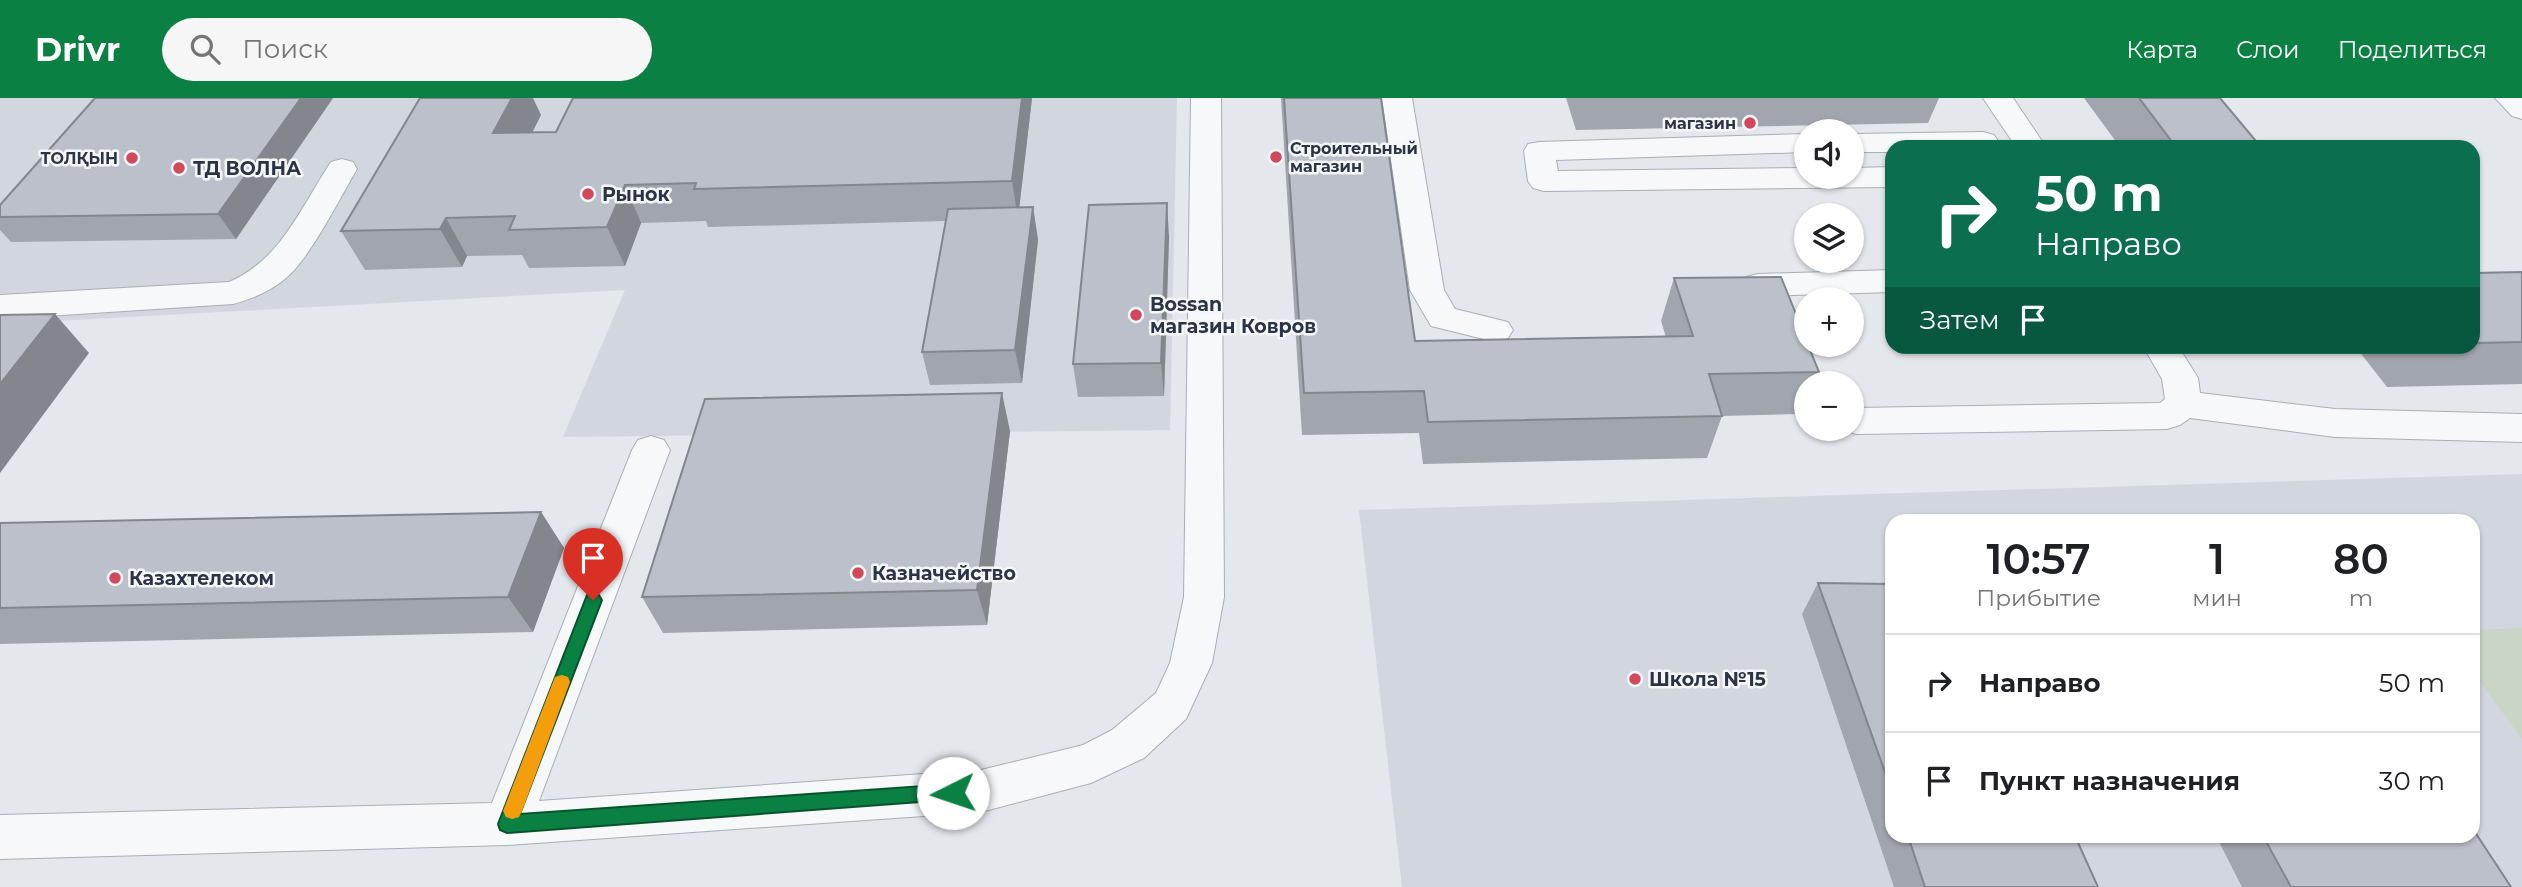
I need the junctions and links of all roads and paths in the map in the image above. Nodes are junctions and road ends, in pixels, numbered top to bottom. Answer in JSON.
{"nodes":[{"id":1,"x":1206,"y":98,"type":"edge"},
{"id":2,"x":1397,"y":98,"type":"edge"},
{"id":3,"x":1998,"y":98,"type":"edge"},
{"id":4,"x":2510,"y":98,"type":"edge"},
{"id":5,"x":2522,"y":110,"type":"edge"},
{"id":6,"x":2026,"y":140,"type":"edge"},
{"id":7,"x":1885,"y":142,"type":"edge"},
{"id":8,"x":1864,"y":143,"type":"edge"},
{"id":9,"x":1794,"y":144,"type":"edge"},
{"id":10,"x":342,"y":169,"type":"dead end"},
{"id":11,"x":1864,"y":177,"type":"edge"},
{"id":12,"x":1885,"y":177,"type":"edge"},
{"id":13,"x":1794,"y":178,"type":"edge"},
{"id":14,"x":1885,"y":281,"type":"edge"},
{"id":15,"x":1758,"y":285,"type":"edge"},
{"id":16,"x":0,"y":307,"type":"edge"},
{"id":17,"x":1496,"y":330,"type":"dead end"},
{"id":18,"x":2165,"y":354,"type":"edge"},
{"id":19,"x":2184,"y":404,"type":"junction"},
{"id":20,"x":1864,"y":421,"type":"edge"},
{"id":21,"x":2522,"y":428,"type":"edge"},
{"id":22,"x":651,"y":450,"type":"dead end"},
{"id":23,"x":507,"y":824,"type":"junction"},
{"id":24,"x":0,"y":837,"type":"edge"}],
"edges":[{"from":1,"to":23,"type":"street"},
{"from":2,"to":17,"type":"street"},
{"from":3,"to":6,"type":"street"},
{"from":4,"to":5,"type":"street"},
{"from":7,"to":8,"type":"street"},
{"from":9,"to":13,"type":"street"},
{"from":10,"to":16,"type":"street"},
{"from":11,"to":12,"type":"street"},
{"from":14,"to":15,"type":"street"},
{"from":18,"to":19,"type":"street"},
{"from":19,"to":20,"type":"street"},
{"from":19,"to":21,"type":"street"},
{"from":22,"to":23,"type":"street"},
{"from":23,"to":24,"type":"street"}]}
